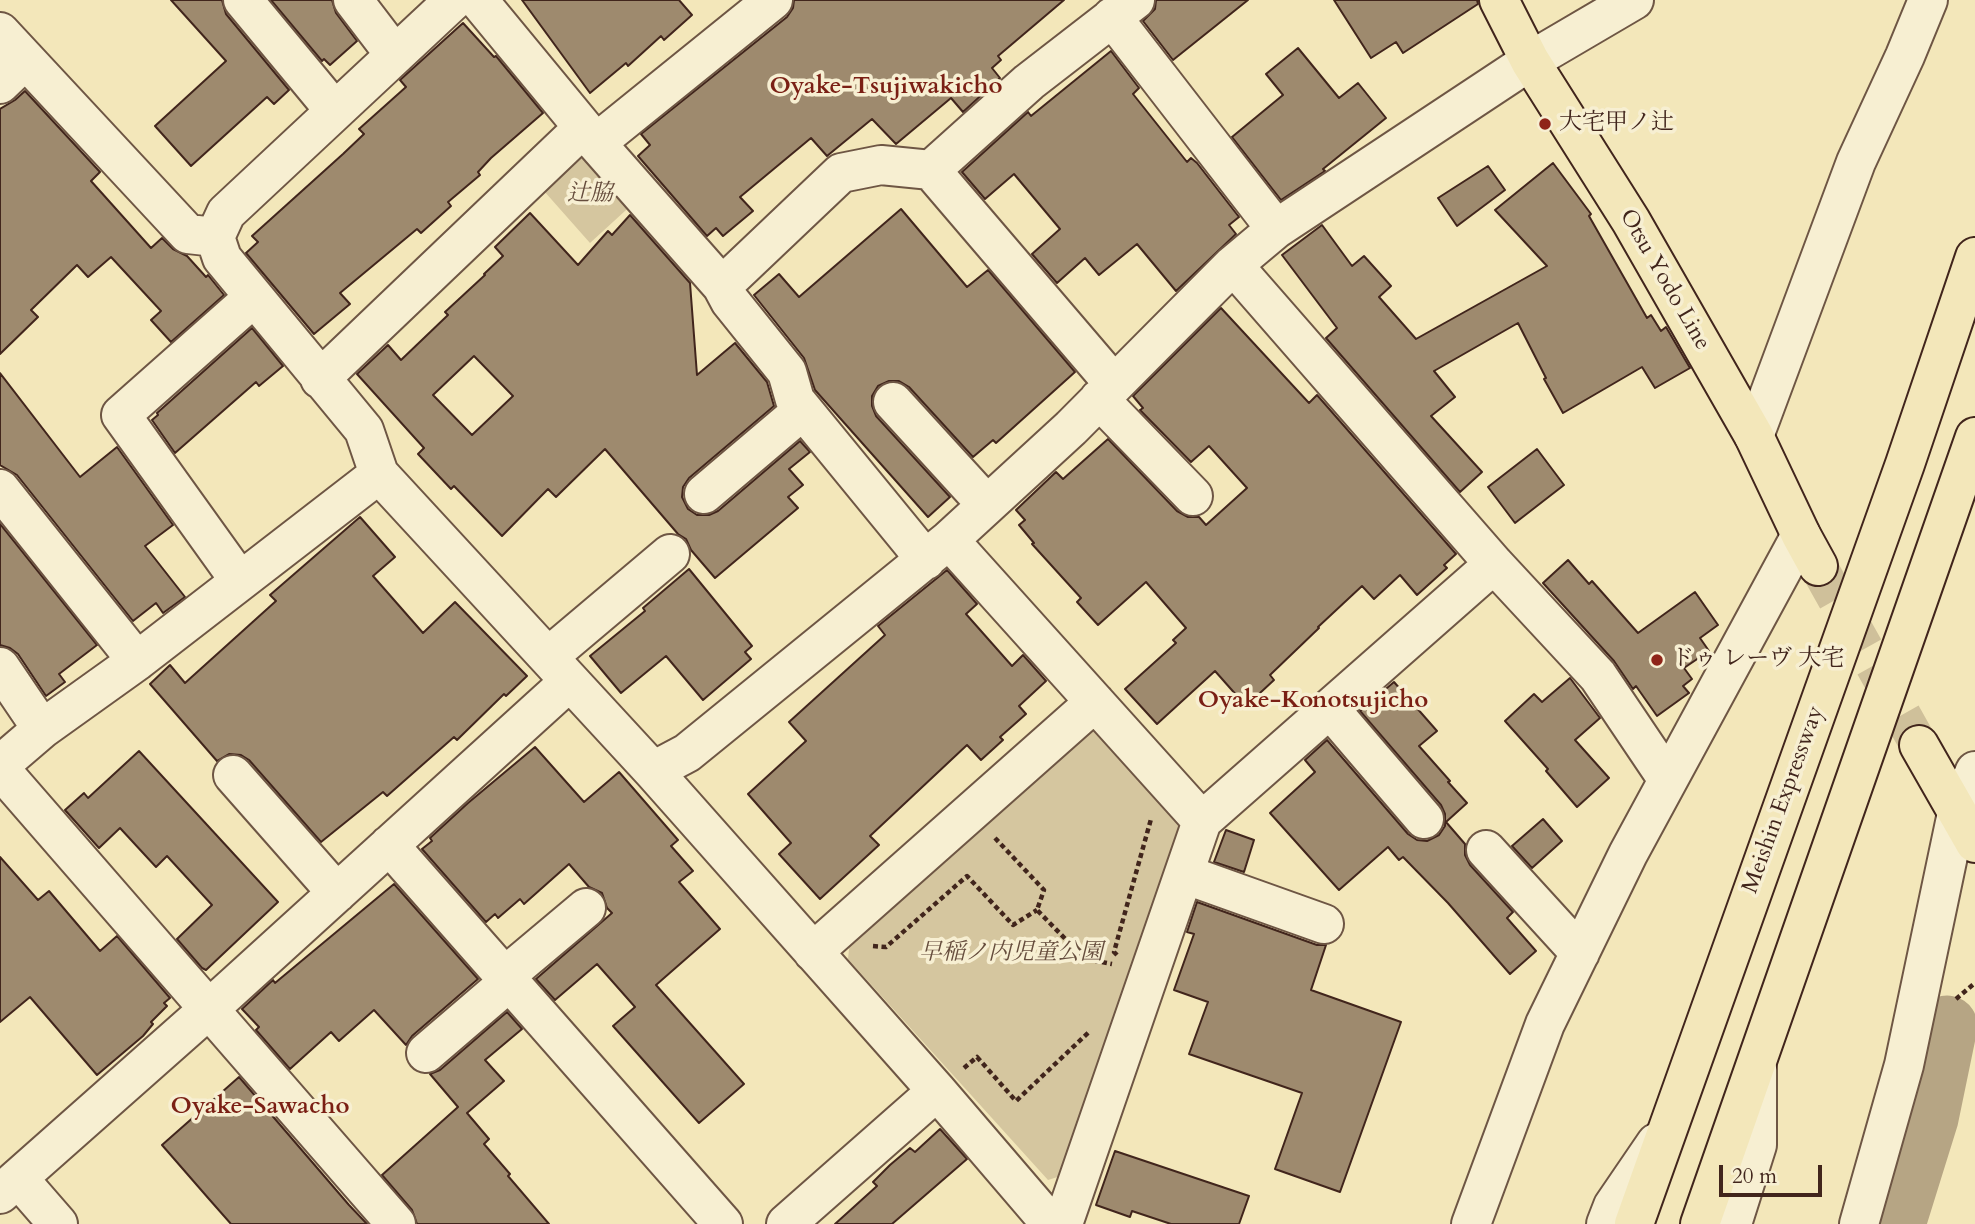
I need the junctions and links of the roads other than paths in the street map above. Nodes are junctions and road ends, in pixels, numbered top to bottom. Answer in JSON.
{"nodes":[{"id":1,"x":243,"y":0,"type":"edge"},
{"id":2,"x":353,"y":0,"type":"edge"},
{"id":3,"x":454,"y":0,"type":"edge"},
{"id":4,"x":478,"y":0,"type":"edge"},
{"id":5,"x":773,"y":0,"type":"edge"},
{"id":6,"x":1499,"y":0,"type":"edge"},
{"id":7,"x":1634,"y":0,"type":"edge"},
{"id":8,"x":1928,"y":0,"type":"edge"},
{"id":9,"x":1123,"y":9,"type":"edge"},
{"id":10,"x":395,"y":55,"type":"junction"},
{"id":11,"x":8,"y":58,"type":"edge"},
{"id":12,"x":1530,"y":61,"type":"junction"},
{"id":13,"x":335,"y":111,"type":"junction"},
{"id":14,"x":590,"y":136,"type":"junction"},
{"id":15,"x":931,"y":170,"type":"junction"},
{"id":16,"x":1276,"y":229,"type":"junction"},
{"id":17,"x":215,"y":237,"type":"junction"},
{"id":18,"x":1975,"y":257,"type":"edge"},
{"id":19,"x":1233,"y":265,"type":"junction"},
{"id":20,"x":722,"y":286,"type":"junction"},
{"id":21,"x":253,"y":298,"type":"junction"},
{"id":22,"x":320,"y":379,"type":"junction"},
{"id":23,"x":1107,"y":392,"type":"junction"},
{"id":24,"x":893,"y":402,"type":"dead end"},
{"id":25,"x":803,"y":410,"type":"junction"},
{"id":26,"x":1754,"y":436,"type":"junction"},
{"id":27,"x":1975,"y":437,"type":"edge"},
{"id":28,"x":379,"y":474,"type":"junction"},
{"id":29,"x":0,"y":489,"type":"edge"},
{"id":30,"x":704,"y":494,"type":"dead end"},
{"id":31,"x":1193,"y":496,"type":"dead end"},
{"id":32,"x":987,"y":505,"type":"junction"},
{"id":33,"x":938,"y":550,"type":"junction"},
{"id":34,"x":1810,"y":550,"type":"joint"},
{"id":35,"x":670,"y":554,"type":"dead end"},
{"id":36,"x":1494,"y":564,"type":"junction"},
{"id":37,"x":240,"y":581,"type":"junction"},
{"id":38,"x":136,"y":661,"type":"junction"},
{"id":39,"x":0,"y":667,"type":"edge"},
{"id":40,"x":559,"y":669,"type":"junction"},
{"id":41,"x":1095,"y":702,"type":"junction"},
{"id":42,"x":1330,"y":709,"type":"junction"},
{"id":43,"x":42,"y":729,"type":"junction"},
{"id":44,"x":1919,"y":745,"type":"tunnel mouth"},
{"id":45,"x":0,"y":767,"type":"edge"},
{"id":46,"x":653,"y":771,"type":"junction"},
{"id":47,"x":1975,"y":771,"type":"edge"},
{"id":48,"x":233,"y":775,"type":"dead end"},
{"id":49,"x":1668,"y":780,"type":"junction"},
{"id":50,"x":1424,"y":819,"type":"dead end"},
{"id":51,"x":1202,"y":821,"type":"junction"},
{"id":52,"x":1966,"y":828,"type":"edge"},
{"id":53,"x":389,"y":845,"type":"junction"},
{"id":54,"x":1486,"y":850,"type":"dead end"},
{"id":55,"x":1184,"y":874,"type":"junction"},
{"id":56,"x":337,"y":893,"type":"junction"},
{"id":57,"x":586,"y":908,"type":"dead end"},
{"id":58,"x":1324,"y":925,"type":"dead end"},
{"id":59,"x":813,"y":952,"type":"junction"},
{"id":60,"x":1580,"y":953,"type":"junction"},
{"id":61,"x":507,"y":978,"type":"junction"},
{"id":62,"x":209,"y":1009,"type":"junction"},
{"id":63,"x":426,"y":1054,"type":"dead end"},
{"id":64,"x":1758,"y":1058,"type":"junction"},
{"id":65,"x":937,"y":1091,"type":"junction"},
{"id":66,"x":1667,"y":1128,"type":"junction"},
{"id":67,"x":9,"y":1186,"type":"edge"},
{"id":68,"x":58,"y":1224,"type":"edge"},
{"id":69,"x":396,"y":1224,"type":"edge"},
{"id":70,"x":723,"y":1224,"type":"edge"},
{"id":71,"x":786,"y":1224,"type":"edge"},
{"id":72,"x":1051,"y":1224,"type":"edge"},
{"id":73,"x":1063,"y":1224,"type":"edge"},
{"id":74,"x":1471,"y":1224,"type":"edge"},
{"id":75,"x":1606,"y":1224,"type":"edge"},
{"id":76,"x":1634,"y":1224,"type":"edge"},
{"id":77,"x":1700,"y":1224,"type":"edge"},
{"id":78,"x":1732,"y":1224,"type":"edge"},
{"id":79,"x":1859,"y":1224,"type":"edge"}],
"edges":[{"from":1,"to":13,"type":"street"},
{"from":2,"to":10,"type":"street"},
{"from":3,"to":10,"type":"street"},
{"from":4,"to":14,"type":"street"},
{"from":5,"to":14,"type":"street"},
{"from":6,"to":12,"type":"main road","name":"Otsu Yodo Line"},
{"from":7,"to":12,"type":"street"},
{"from":8,"to":26,"type":"street"},
{"from":9,"to":15,"type":"street"},
{"from":9,"to":16,"type":"street"},
{"from":10,"to":13,"type":"street"},
{"from":11,"to":17,"type":"street"},
{"from":12,"to":16,"type":"street"},
{"from":12,"to":26,"type":"main road","name":"Otsu Yodo Line"},
{"from":13,"to":17,"type":"street"},
{"from":14,"to":20,"type":"street"},
{"from":14,"to":22,"type":"street"},
{"from":15,"to":20,"type":"street"},
{"from":15,"to":23,"type":"street"},
{"from":16,"to":19,"type":"street"},
{"from":17,"to":21,"type":"street"},
{"from":18,"to":66,"type":"main road","name":"Meishin Expressway"},
{"from":19,"to":23,"type":"street"},
{"from":19,"to":36,"type":"street"},
{"from":20,"to":25,"type":"street"},
{"from":21,"to":22,"type":"street"},
{"from":21,"to":37,"type":"street"},
{"from":22,"to":28,"type":"street"},
{"from":23,"to":31,"type":"street"},
{"from":23,"to":32,"type":"street"},
{"from":24,"to":32,"type":"street"},
{"from":25,"to":30,"type":"street"},
{"from":25,"to":33,"type":"street"},
{"from":26,"to":34,"type":"main road","name":"Otsu Yodo Line"},
{"from":27,"to":64,"type":"main road"},
{"from":28,"to":37,"type":"street"},
{"from":28,"to":40,"type":"street"},
{"from":29,"to":38,"type":"street"},
{"from":32,"to":33,"type":"street"},
{"from":33,"to":41,"type":"street"},
{"from":33,"to":46,"type":"street"},
{"from":34,"to":49,"type":"street"},
{"from":35,"to":40,"type":"street"},
{"from":36,"to":42,"type":"street"},
{"from":36,"to":49,"type":"street"},
{"from":37,"to":38,"type":"street"},
{"from":38,"to":43,"type":"street"},
{"from":39,"to":43,"type":"street"},
{"from":40,"to":46,"type":"street"},
{"from":40,"to":53,"type":"street"},
{"from":41,"to":51,"type":"street"},
{"from":41,"to":59,"type":"street"},
{"from":42,"to":50,"type":"street"},
{"from":42,"to":51,"type":"street"},
{"from":43,"to":45,"type":"street"},
{"from":44,"to":52,"type":"main road"},
{"from":45,"to":62,"type":"street"},
{"from":46,"to":59,"type":"street"},
{"from":47,"to":52,"type":"street"},
{"from":48,"to":56,"type":"street"},
{"from":49,"to":60,"type":"street"},
{"from":51,"to":55,"type":"street"},
{"from":52,"to":79,"type":"street"},
{"from":53,"to":56,"type":"street"},
{"from":53,"to":61,"type":"street"},
{"from":54,"to":60,"type":"street"},
{"from":55,"to":58,"type":"street"},
{"from":55,"to":73,"type":"street"},
{"from":56,"to":62,"type":"street"},
{"from":57,"to":61,"type":"street"},
{"from":59,"to":65,"type":"street"},
{"from":60,"to":74,"type":"street"},
{"from":61,"to":63,"type":"street"},
{"from":61,"to":70,"type":"street"},
{"from":62,"to":67,"type":"street"},
{"from":62,"to":69,"type":"street"},
{"from":64,"to":77,"type":"main road"},
{"from":64,"to":78,"type":"street"},
{"from":65,"to":71,"type":"street"},
{"from":65,"to":72,"type":"street"},
{"from":66,"to":75,"type":"street"},
{"from":66,"to":76,"type":"main road","name":"Meishin Expressway"},
{"from":67,"to":68,"type":"street"}]}
